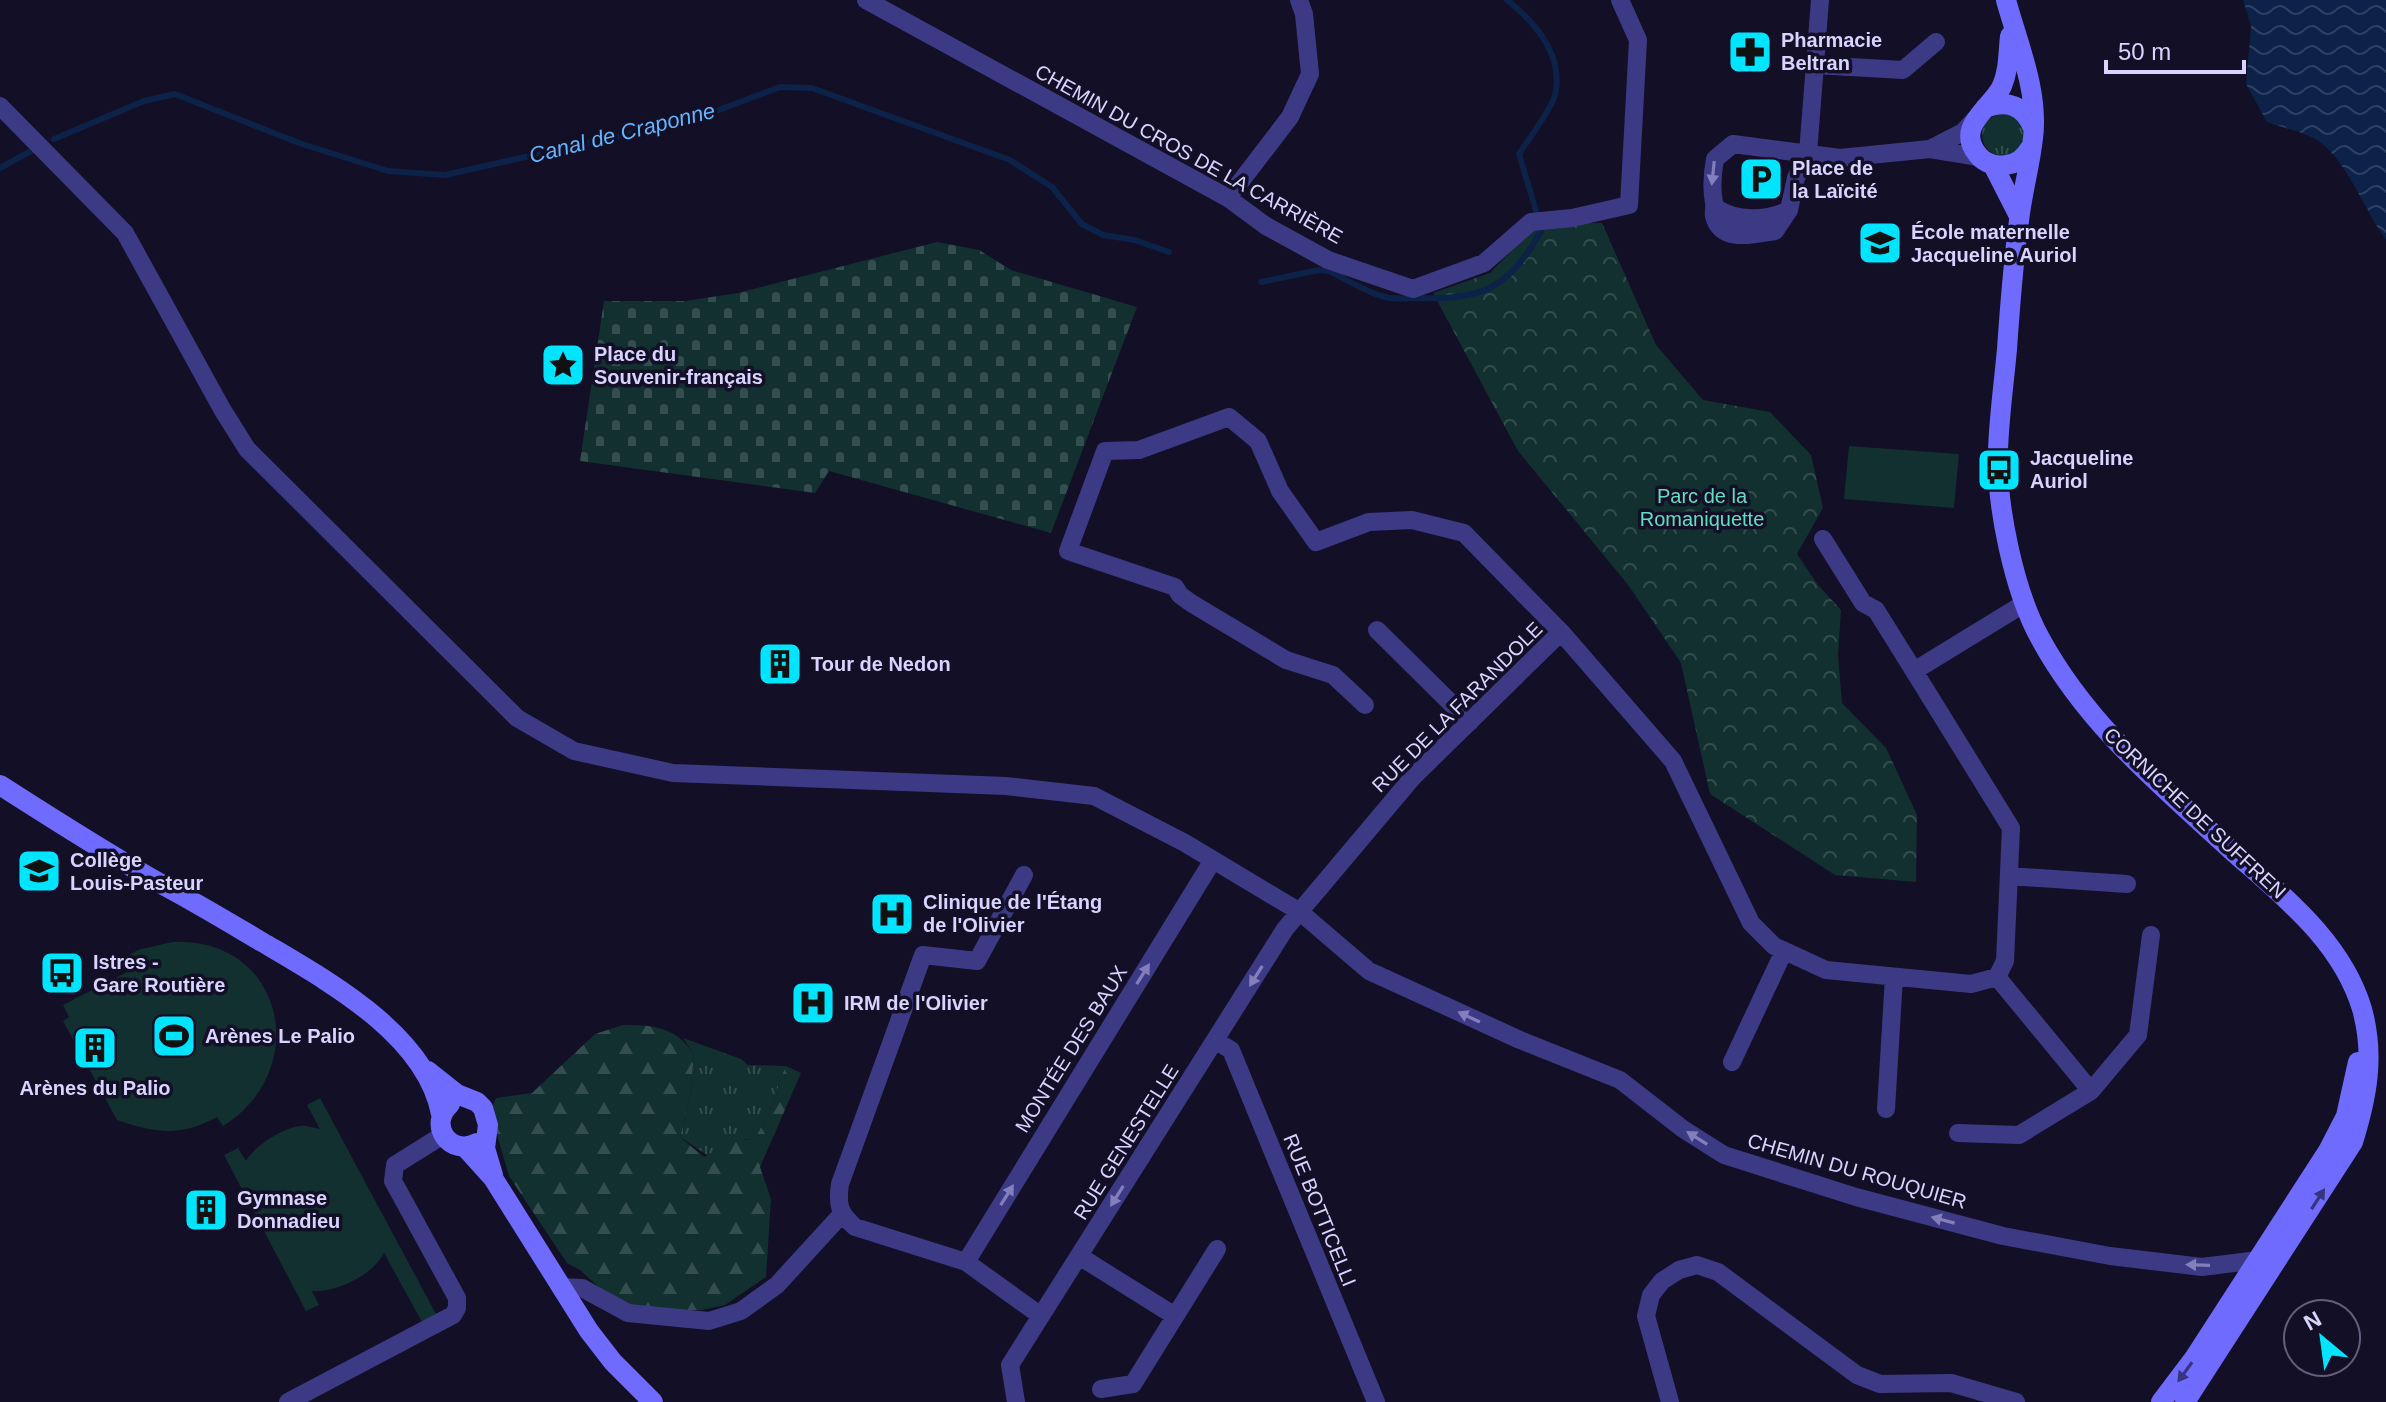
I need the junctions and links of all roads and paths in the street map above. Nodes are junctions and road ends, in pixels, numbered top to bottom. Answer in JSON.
{"nodes":[{"id":1,"x":866,"y":0,"type":"edge"},
{"id":2,"x":1299,"y":0,"type":"edge"},
{"id":3,"x":1820,"y":0,"type":"edge"},
{"id":4,"x":2006,"y":0,"type":"edge"},
{"id":5,"x":1620,"y":1,"type":"edge"},
{"id":6,"x":2012,"y":22,"type":"junction"},
{"id":7,"x":1936,"y":42,"type":"dead end"},
{"id":8,"x":1815,"y":65,"type":"junction"},
{"id":9,"x":0,"y":106,"type":"edge"},
{"id":10,"x":1980,"y":114,"type":"junction"},
{"id":11,"x":2032,"y":138,"type":"junction"},
{"id":12,"x":1930,"y":149,"type":"junction"},
{"id":13,"x":1808,"y":153,"type":"junction"},
{"id":14,"x":1986,"y":161,"type":"junction"},
{"id":15,"x":1228,"y":198,"type":"junction"},
{"id":16,"x":2019,"y":216,"type":"junction"},
{"id":17,"x":1823,"y":539,"type":"dead end"},
{"id":18,"x":2025,"y":603,"type":"junction"},
{"id":19,"x":1377,"y":630,"type":"dead end"},
{"id":20,"x":1561,"y":632,"type":"junction"},
{"id":21,"x":1914,"y":671,"type":"junction"},
{"id":22,"x":1365,"y":705,"type":"dead end"},
{"id":23,"x":1470,"y":722,"type":"junction"},
{"id":24,"x":0,"y":785,"type":"edge"},
{"id":25,"x":1213,"y":860,"type":"junction"},
{"id":26,"x":1024,"y":875,"type":"dead end"},
{"id":27,"x":2009,"y":876,"type":"junction"},
{"id":28,"x":2127,"y":884,"type":"dead end"},
{"id":29,"x":1300,"y":912,"type":"junction"},
{"id":30,"x":2151,"y":935,"type":"dead end"},
{"id":31,"x":1784,"y":951,"type":"junction"},
{"id":32,"x":1894,"y":977,"type":"junction"},
{"id":33,"x":1997,"y":977,"type":"junction"},
{"id":34,"x":1216,"y":1041,"type":"junction"},
{"id":35,"x":1732,"y":1062,"type":"dead end"},
{"id":36,"x":419,"y":1063,"type":"junction"},
{"id":37,"x":2091,"y":1091,"type":"junction"},
{"id":38,"x":468,"y":1099,"type":"junction"},
{"id":39,"x":1886,"y":1109,"type":"dead end"},
{"id":40,"x":441,"y":1114,"type":"junction"},
{"id":41,"x":1958,"y":1133,"type":"dead end"},
{"id":42,"x":485,"y":1134,"type":"junction"},
{"id":43,"x":443,"y":1135,"type":"junction"},
{"id":44,"x":465,"y":1147,"type":"junction"},
{"id":45,"x":493,"y":1178,"type":"junction"},
{"id":46,"x":841,"y":1215,"type":"junction"},
{"id":47,"x":1217,"y":1249,"type":"dead end"},
{"id":48,"x":1079,"y":1256,"type":"junction"},
{"id":49,"x":966,"y":1262,"type":"junction"},
{"id":50,"x":2266,"y":1262,"type":"junction"},
{"id":51,"x":560,"y":1287,"type":"junction"},
{"id":52,"x":1041,"y":1316,"type":"junction"},
{"id":53,"x":1175,"y":1316,"type":"junction"},
{"id":54,"x":1101,"y":1389,"type":"dead end"},
{"id":55,"x":2008,"y":1401,"type":"edge"},
{"id":56,"x":288,"y":1402,"type":"edge"},
{"id":57,"x":653,"y":1402,"type":"edge"},
{"id":58,"x":1016,"y":1402,"type":"edge"},
{"id":59,"x":1376,"y":1402,"type":"edge"},
{"id":60,"x":1670,"y":1402,"type":"edge"},
{"id":61,"x":2161,"y":1402,"type":"edge"},
{"id":62,"x":2185,"y":1402,"type":"edge"}],
"edges":[{"from":1,"to":15,"type":"street","name":"CHEMIN DU CROS DE LA CARRIÈRE"},
{"from":2,"to":15,"type":"street"},
{"from":3,"to":8,"type":"street"},
{"from":4,"to":6,"type":"main road","name":"CORNICHE DE SUFFREN"},
{"from":5,"to":15,"type":"street","name":"CHEMIN DU CROS DE LA CARRIÈRE"},
{"from":6,"to":10,"type":"main road","name":"CORNICHE DE SUFFREN"},
{"from":6,"to":11,"type":"main road","name":"CORNICHE DE SUFFREN"},
{"from":7,"to":8,"type":"street"},
{"from":8,"to":13,"type":"street"},
{"from":9,"to":25,"type":"street","name":"CHEMIN DU ROUQUIER"},
{"from":10,"to":11,"type":"main road"},
{"from":10,"to":12,"type":"street"},
{"from":10,"to":14,"type":"main road"},
{"from":11,"to":14,"type":"main road"},
{"from":11,"to":16,"type":"main road","name":"CORNICHE DE SUFFREN"},
{"from":12,"to":13,"type":"street"},
{"from":12,"to":14,"type":"street"},
{"from":13,"to":13,"type":"street","one_way":true},
{"from":14,"to":16,"type":"main road"},
{"from":16,"to":18,"type":"main road","name":"CORNICHE DE SUFFREN"},
{"from":17,"to":21,"type":"street"},
{"from":18,"to":21,"type":"street"},
{"from":18,"to":50,"type":"main road","name":"CORNICHE DE SUFFREN"},
{"from":19,"to":23,"type":"street"},
{"from":20,"to":22,"type":"street"},
{"from":20,"to":23,"type":"street","name":"RUE DE LA FARANDOLE"},
{"from":20,"to":31,"type":"street","name":"RUE DE LA FARANDOLE"},
{"from":21,"to":27,"type":"street"},
{"from":23,"to":29,"type":"street","name":"RUE DE LA FARANDOLE"},
{"from":24,"to":36,"type":"main road"},
{"from":25,"to":29,"type":"street","name":"CHEMIN DU ROUQUIER"},
{"from":49,"to":25,"type":"street","name":"MONTÉE DES BAUX","one_way":true},
{"from":26,"to":46,"type":"street"},
{"from":27,"to":28,"type":"street"},
{"from":27,"to":33,"type":"street"},
{"from":29,"to":34,"type":"street","name":"RUE GENESTELLE","one_way":true},
{"from":50,"to":29,"type":"street","name":"CHEMIN DU ROUQUIER","one_way":true},
{"from":30,"to":37,"type":"street"},
{"from":31,"to":32,"type":"street","name":"RUE DE LA FARANDOLE"},
{"from":31,"to":35,"type":"street"},
{"from":32,"to":33,"type":"street","name":"RUE DE LA FARANDOLE"},
{"from":32,"to":39,"type":"street"},
{"from":33,"to":37,"type":"street"},
{"from":34,"to":48,"type":"street","name":"RUE GENESTELLE","one_way":true},
{"from":34,"to":59,"type":"street","name":"RUE BOTTICELLI"},
{"from":36,"to":38,"type":"main road"},
{"from":36,"to":40,"type":"main road"},
{"from":37,"to":41,"type":"street"},
{"from":38,"to":40,"type":"main road"},
{"from":38,"to":42,"type":"main road"},
{"from":40,"to":43,"type":"main road"},
{"from":42,"to":44,"type":"main road"},
{"from":42,"to":45,"type":"main road"},
{"from":43,"to":44,"type":"main road"},
{"from":43,"to":56,"type":"street"},
{"from":44,"to":45,"type":"main road"},
{"from":45,"to":51,"type":"main road"},
{"from":46,"to":49,"type":"street"},
{"from":46,"to":51,"type":"street"},
{"from":47,"to":53,"type":"street"},
{"from":48,"to":52,"type":"street","name":"RUE GENESTELLE"},
{"from":48,"to":53,"type":"street"},
{"from":49,"to":52,"type":"street"},
{"from":50,"to":61,"type":"main road","one_way":true},
{"from":50,"to":62,"type":"main road"},
{"from":51,"to":57,"type":"main road"},
{"from":52,"to":58,"type":"street","name":"RUE GENESTELLE"},
{"from":53,"to":54,"type":"street"},
{"from":55,"to":60,"type":"street"}]}
